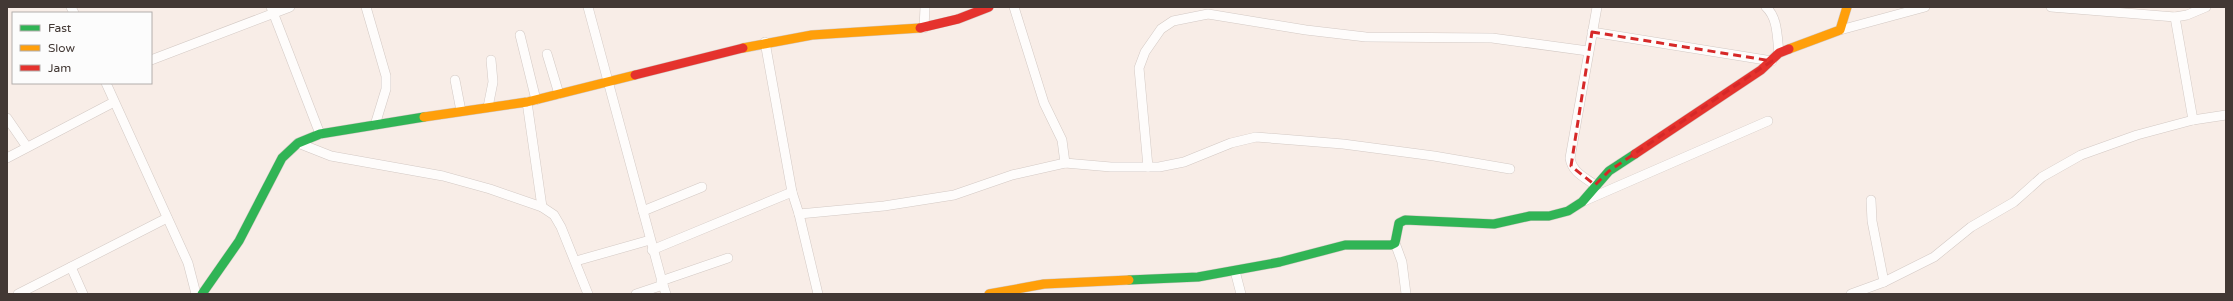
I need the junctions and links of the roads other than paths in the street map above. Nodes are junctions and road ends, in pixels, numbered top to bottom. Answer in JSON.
{"nodes":[{"id":1,"x":290,"y":7,"type":"edge"},
{"id":2,"x":366,"y":7,"type":"edge"},
{"id":3,"x":588,"y":7,"type":"edge"},
{"id":4,"x":925,"y":7,"type":"edge"},
{"id":5,"x":989,"y":7,"type":"edge"},
{"id":6,"x":1014,"y":7,"type":"edge"},
{"id":7,"x":1597,"y":7,"type":"edge"},
{"id":8,"x":1766,"y":7,"type":"edge"},
{"id":9,"x":1847,"y":7,"type":"edge"},
{"id":10,"x":1925,"y":7,"type":"edge"},
{"id":11,"x":2051,"y":7,"type":"edge"},
{"id":12,"x":2206,"y":7,"type":"edge"},
{"id":13,"x":273,"y":10,"type":"edge"},
{"id":14,"x":2175,"y":17,"type":"junction"},
{"id":15,"x":924,"y":28,"type":"junction"},
{"id":16,"x":1840,"y":30,"type":"junction"},
{"id":17,"x":1592,"y":32,"type":"junction"},
{"id":18,"x":520,"y":35,"type":"dead end"},
{"id":19,"x":765,"y":42,"type":"junction"},
{"id":20,"x":1588,"y":51,"type":"junction"},
{"id":21,"x":1780,"y":53,"type":"junction"},
{"id":22,"x":547,"y":54,"type":"dead end"},
{"id":23,"x":152,"y":60,"type":"edge"},
{"id":24,"x":491,"y":60,"type":"dead end"},
{"id":25,"x":1772,"y":61,"type":"junction"},
{"id":26,"x":455,"y":80,"type":"dead end"},
{"id":27,"x":608,"y":82,"type":"junction"},
{"id":28,"x":106,"y":84,"type":"edge"},
{"id":29,"x":559,"y":94,"type":"junction"},
{"id":30,"x":536,"y":100,"type":"junction"},
{"id":31,"x":114,"y":102,"type":"junction"},
{"id":32,"x":527,"y":102,"type":"junction"},
{"id":33,"x":488,"y":107,"type":"junction"},
{"id":34,"x":461,"y":111,"type":"junction"},
{"id":35,"x":2226,"y":115,"type":"edge"},
{"id":36,"x":7,"y":118,"type":"edge"},
{"id":37,"x":2193,"y":120,"type":"junction"},
{"id":38,"x":1768,"y":121,"type":"dead end"},
{"id":39,"x":375,"y":125,"type":"junction"},
{"id":40,"x":320,"y":134,"type":"junction"},
{"id":41,"x":298,"y":143,"type":"junction"},
{"id":42,"x":27,"y":147,"type":"junction"},
{"id":43,"x":7,"y":158,"type":"edge"},
{"id":44,"x":1065,"y":163,"type":"junction"},
{"id":45,"x":1148,"y":167,"type":"junction"},
{"id":46,"x":1510,"y":169,"type":"dead end"},
{"id":47,"x":1595,"y":185,"type":"junction"},
{"id":48,"x":702,"y":187,"type":"dead end"},
{"id":49,"x":792,"y":192,"type":"junction"},
{"id":50,"x":1871,"y":200,"type":"dead end"},
{"id":51,"x":1582,"y":202,"type":"junction"},
{"id":52,"x":542,"y":207,"type":"junction"},
{"id":53,"x":643,"y":211,"type":"junction"},
{"id":54,"x":799,"y":214,"type":"junction"},
{"id":55,"x":166,"y":218,"type":"junction"},
{"id":56,"x":650,"y":240,"type":"junction"},
{"id":57,"x":1395,"y":243,"type":"junction"},
{"id":58,"x":652,"y":250,"type":"junction"},
{"id":59,"x":728,"y":258,"type":"dead end"},
{"id":60,"x":576,"y":261,"type":"junction"},
{"id":61,"x":71,"y":267,"type":"junction"},
{"id":62,"x":1235,"y":271,"type":"junction"},
{"id":63,"x":1884,"y":282,"type":"junction"},
{"id":64,"x":663,"y":287,"type":"edge"},
{"id":65,"x":18,"y":294,"type":"edge"},
{"id":66,"x":84,"y":294,"type":"edge"},
{"id":67,"x":196,"y":294,"type":"edge"},
{"id":68,"x":202,"y":294,"type":"edge"},
{"id":69,"x":588,"y":294,"type":"edge"},
{"id":70,"x":636,"y":294,"type":"edge"},
{"id":71,"x":818,"y":294,"type":"edge"},
{"id":72,"x":989,"y":294,"type":"edge"},
{"id":73,"x":1241,"y":294,"type":"edge"},
{"id":74,"x":1406,"y":294,"type":"edge"},
{"id":75,"x":1851,"y":294,"type":"edge"}],
"edges":[{"from":1,"to":13,"type":"street"},
{"from":2,"to":39,"type":"street"},
{"from":3,"to":27,"type":"street"},
{"from":4,"to":15,"type":"street"},
{"from":5,"to":15,"type":"street"},
{"from":6,"to":44,"type":"street"},
{"from":7,"to":17,"type":"street"},
{"from":8,"to":21,"type":"street"},
{"from":9,"to":16,"type":"street"},
{"from":10,"to":16,"type":"street"},
{"from":11,"to":14,"type":"street"},
{"from":12,"to":14,"type":"street"},
{"from":13,"to":23,"type":"street"},
{"from":13,"to":40,"type":"street"},
{"from":14,"to":37,"type":"street"},
{"from":15,"to":19,"type":"street"},
{"from":16,"to":21,"type":"street"},
{"from":17,"to":20,"type":"street"},
{"from":17,"to":25,"type":"street"},
{"from":18,"to":30,"type":"street"},
{"from":19,"to":27,"type":"street"},
{"from":19,"to":49,"type":"street"},
{"from":20,"to":45,"type":"street"},
{"from":20,"to":47,"type":"street"},
{"from":21,"to":25,"type":"street"},
{"from":22,"to":29,"type":"street"},
{"from":24,"to":33,"type":"street"},
{"from":25,"to":47,"type":"street"},
{"from":26,"to":34,"type":"street"},
{"from":27,"to":29,"type":"street"},
{"from":27,"to":53,"type":"street"},
{"from":28,"to":31,"type":"street"},
{"from":29,"to":30,"type":"street"},
{"from":30,"to":32,"type":"street"},
{"from":31,"to":42,"type":"street"},
{"from":31,"to":55,"type":"street"},
{"from":32,"to":33,"type":"street"},
{"from":32,"to":52,"type":"street"},
{"from":33,"to":34,"type":"street"},
{"from":34,"to":39,"type":"street"},
{"from":35,"to":37,"type":"street"},
{"from":36,"to":42,"type":"street"},
{"from":37,"to":63,"type":"street"},
{"from":38,"to":51,"type":"street"},
{"from":39,"to":40,"type":"street"},
{"from":40,"to":41,"type":"street"},
{"from":41,"to":52,"type":"street"},
{"from":41,"to":68,"type":"street"},
{"from":42,"to":43,"type":"street"},
{"from":44,"to":45,"type":"street"},
{"from":44,"to":54,"type":"street"},
{"from":45,"to":46,"type":"street"},
{"from":47,"to":51,"type":"street"},
{"from":48,"to":53,"type":"street"},
{"from":49,"to":54,"type":"street"},
{"from":49,"to":58,"type":"street"},
{"from":50,"to":63,"type":"street"},
{"from":51,"to":57,"type":"street"},
{"from":52,"to":60,"type":"street"},
{"from":53,"to":56,"type":"street"},
{"from":54,"to":71,"type":"street"},
{"from":55,"to":61,"type":"street"},
{"from":55,"to":67,"type":"street"},
{"from":56,"to":58,"type":"street"},
{"from":56,"to":60,"type":"street"},
{"from":57,"to":62,"type":"street"},
{"from":57,"to":74,"type":"street"},
{"from":58,"to":64,"type":"street"},
{"from":59,"to":64,"type":"street"},
{"from":60,"to":69,"type":"street"},
{"from":61,"to":65,"type":"street"},
{"from":61,"to":66,"type":"street"},
{"from":62,"to":72,"type":"street"},
{"from":62,"to":73,"type":"street"},
{"from":63,"to":75,"type":"street"},
{"from":64,"to":70,"type":"street"}]}
